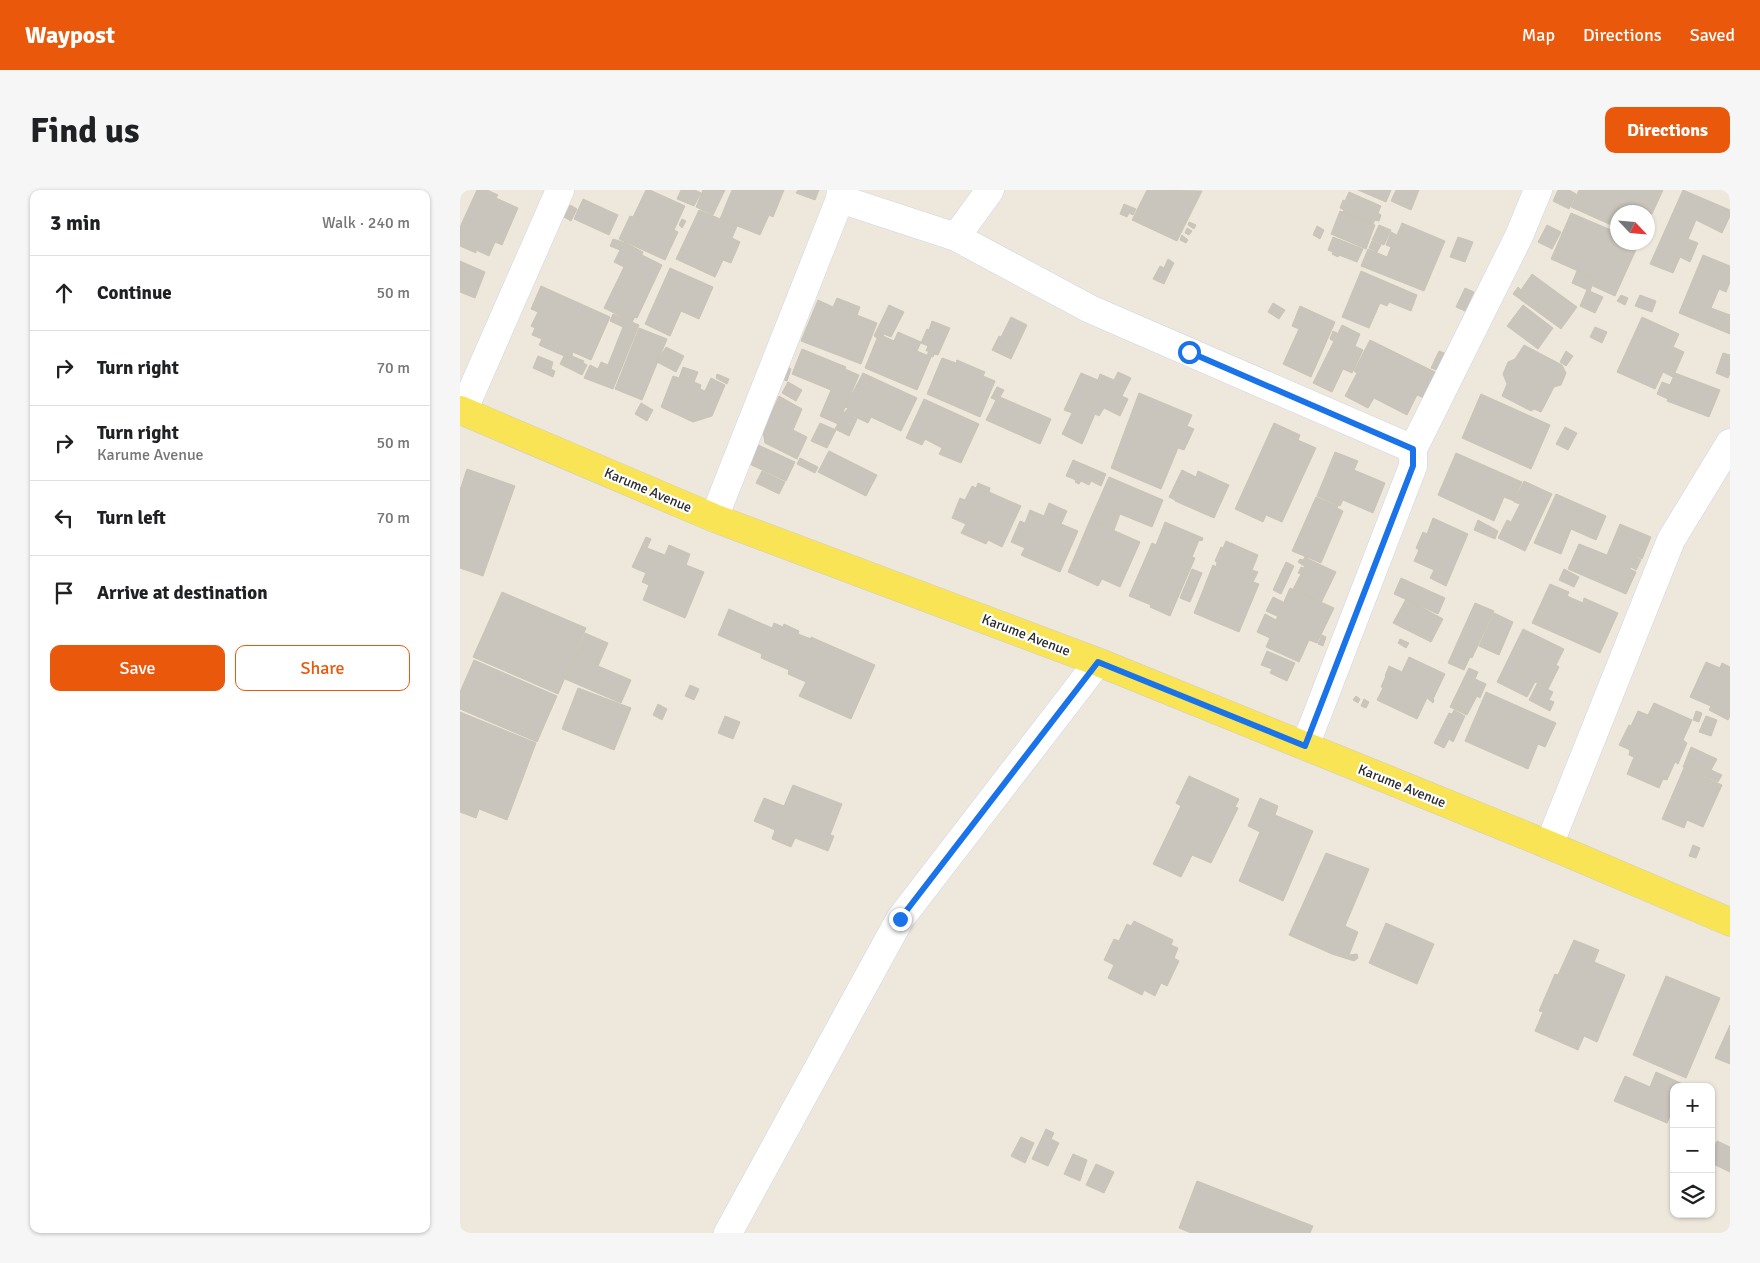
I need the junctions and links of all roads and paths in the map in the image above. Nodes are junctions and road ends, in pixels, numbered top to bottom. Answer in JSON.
{"nodes":[{"id":1,"x":560,"y":190,"type":"edge"},
{"id":2,"x":990,"y":190,"type":"edge"},
{"id":3,"x":1538,"y":190,"type":"edge"},
{"id":4,"x":840,"y":195,"type":"edge"},
{"id":5,"x":956,"y":238,"type":"junction"},
{"id":6,"x":461,"y":410,"type":"edge"},
{"id":7,"x":1730,"y":443,"type":"edge"},
{"id":8,"x":1413,"y":449,"type":"junction"},
{"id":9,"x":714,"y":518,"type":"junction"},
{"id":10,"x":1098,"y":662,"type":"junction"},
{"id":11,"x":1305,"y":746,"type":"junction"},
{"id":12,"x":1549,"y":845,"type":"junction"},
{"id":13,"x":1730,"y":922,"type":"edge"},
{"id":14,"x":728,"y":1233,"type":"edge"}],
"edges":[{"from":1,"to":6,"type":"street"},
{"from":2,"to":5,"type":"street"},
{"from":3,"to":8,"type":"street"},
{"from":4,"to":5,"type":"street"},
{"from":4,"to":9,"type":"street"},
{"from":5,"to":8,"type":"street"},
{"from":6,"to":9,"type":"main road","name":"Karume Avenue"},
{"from":7,"to":12,"type":"street"},
{"from":8,"to":11,"type":"street"},
{"from":9,"to":10,"type":"main road","name":"Karume Avenue"},
{"from":10,"to":11,"type":"main road","name":"Karume Avenue"},
{"from":10,"to":14,"type":"street"},
{"from":11,"to":12,"type":"main road","name":"Karume Avenue"},
{"from":12,"to":13,"type":"main road","name":"Karume Avenue"}]}
